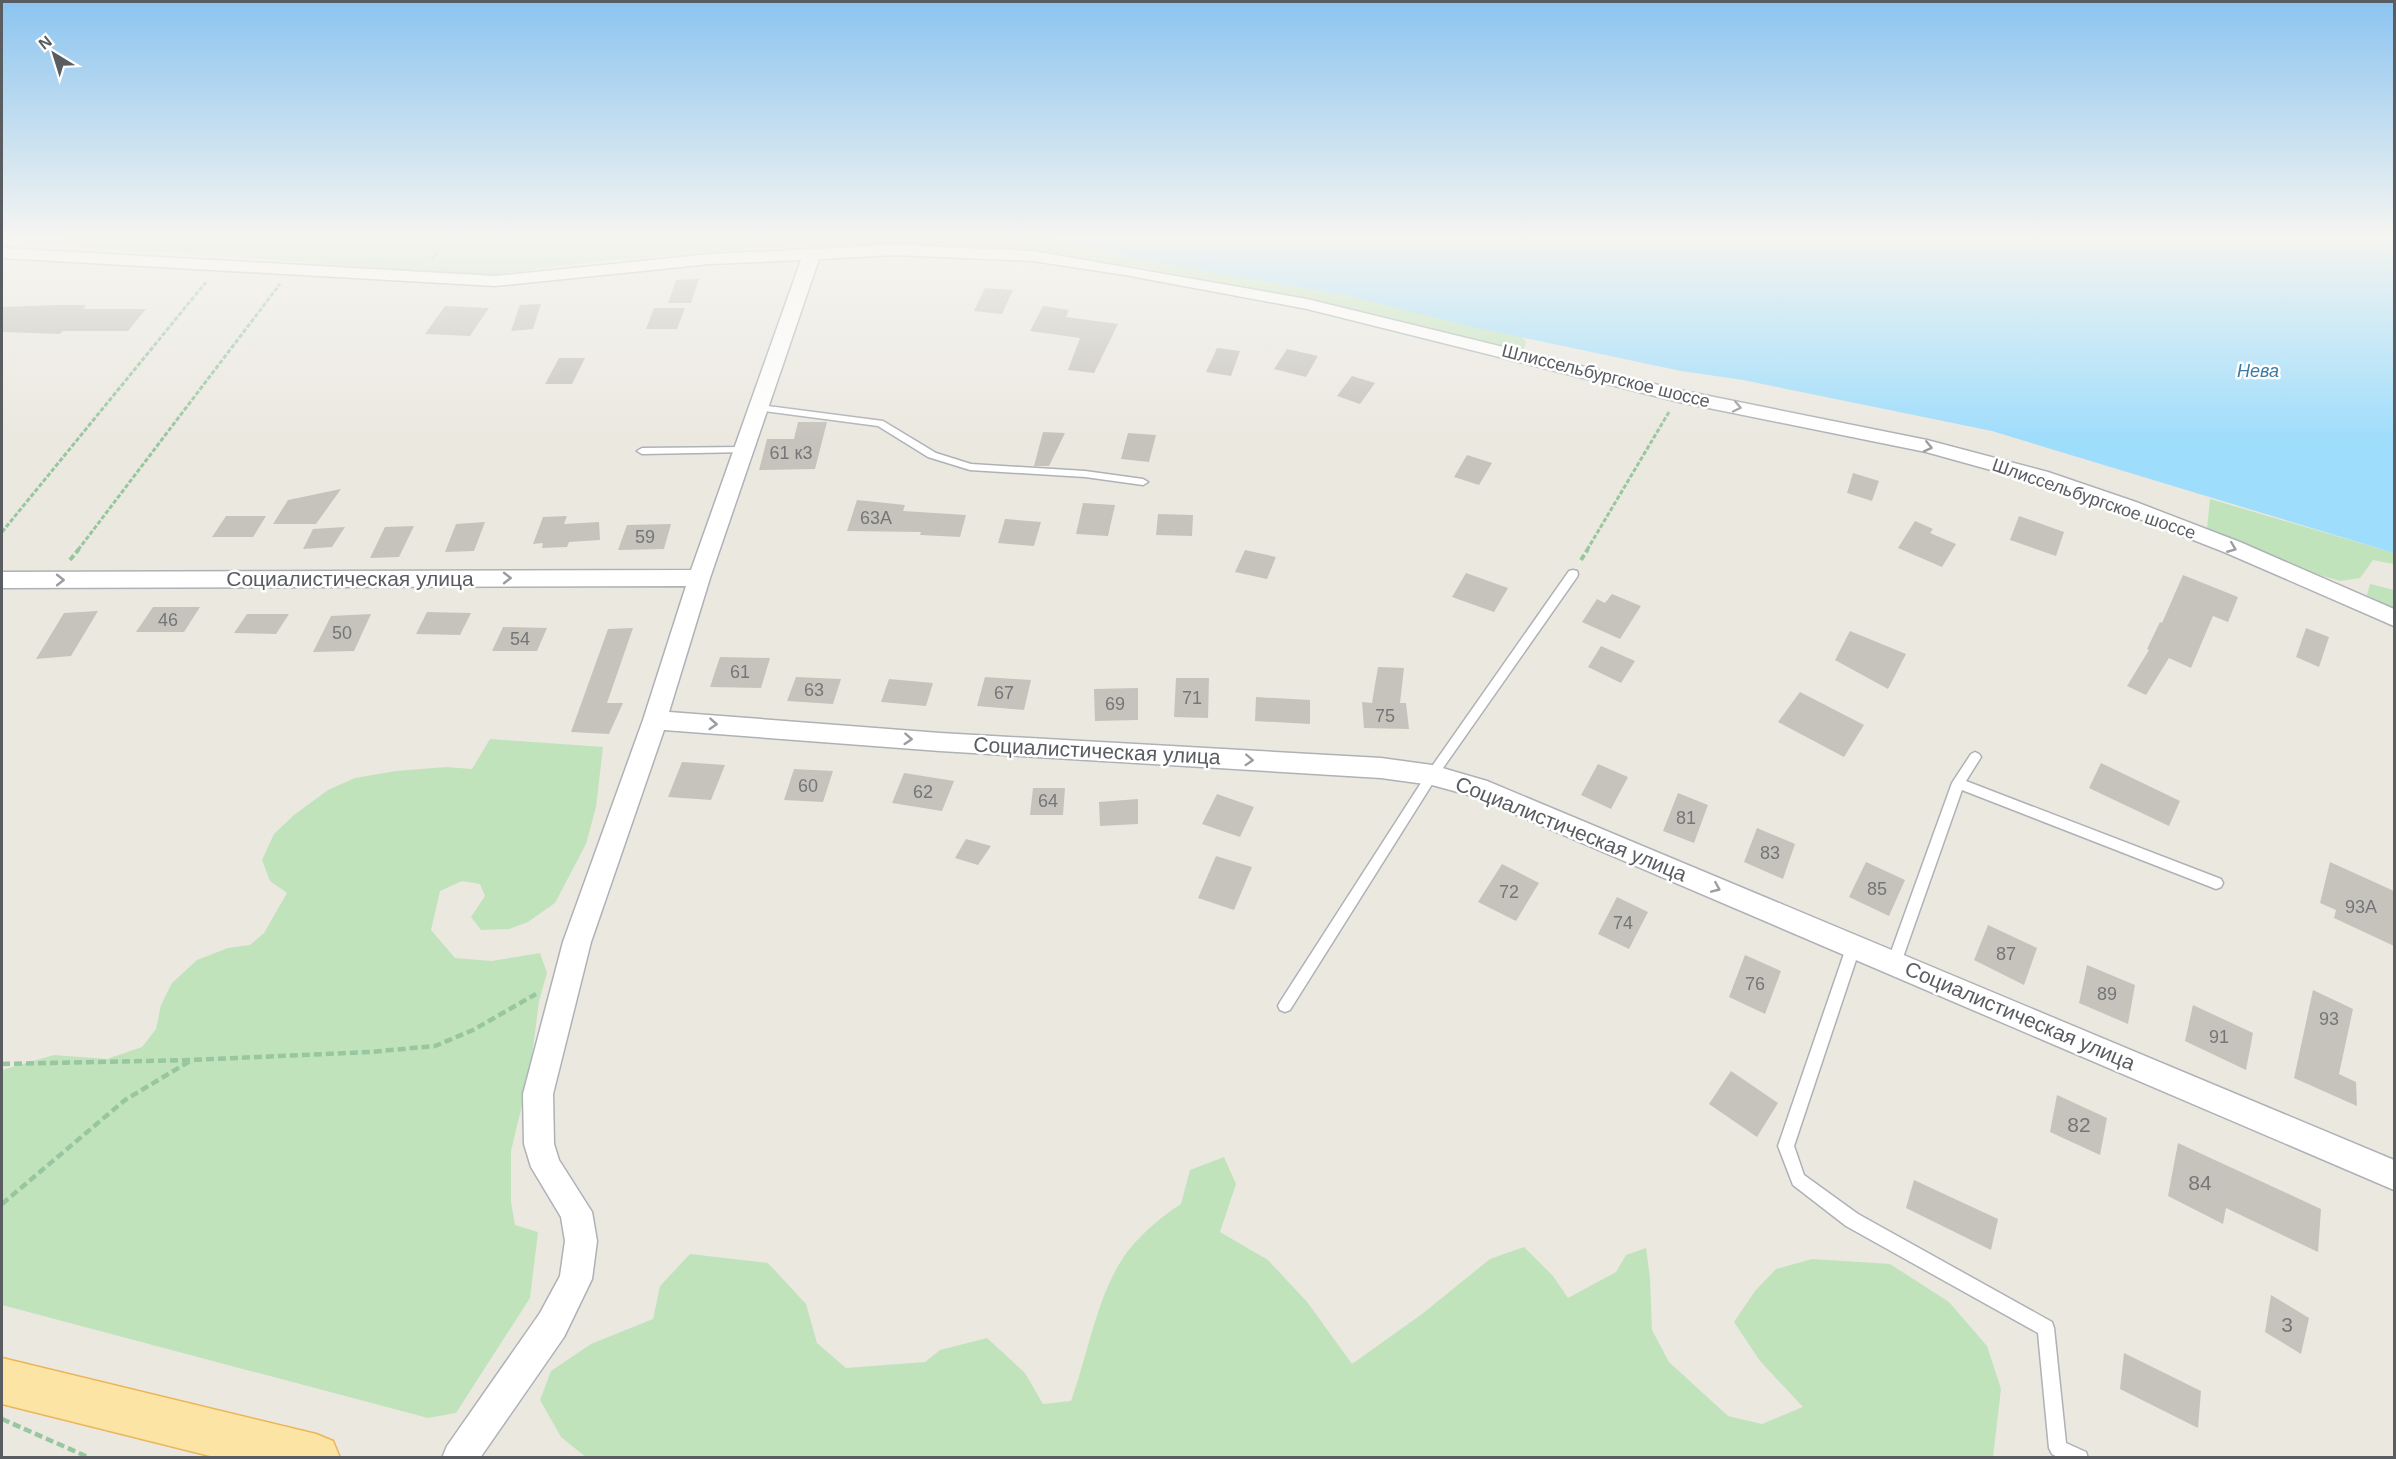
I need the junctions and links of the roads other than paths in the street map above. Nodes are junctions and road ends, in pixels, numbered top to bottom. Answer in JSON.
{"nodes":[{"id":1,"x":795,"y":303,"type":"edge"},
{"id":2,"x":1302,"y":303,"type":"edge"},
{"id":3,"x":760,"y":408,"type":"junction"},
{"id":4,"x":745,"y":450,"type":"junction"},
{"id":5,"x":642,"y":451,"type":"dead end"},
{"id":6,"x":1143,"y":482,"type":"dead end"},
{"id":7,"x":1573,"y":574,"type":"road end"},
{"id":8,"x":699,"y":578,"type":"junction"},
{"id":9,"x":2,"y":580,"type":"edge"},
{"id":10,"x":2394,"y":618,"type":"edge"},
{"id":11,"x":655,"y":720,"type":"junction"},
{"id":12,"x":1976,"y":757,"type":"dead end"},
{"id":13,"x":1432,"y":775,"type":"junction"},
{"id":14,"x":1958,"y":783,"type":"junction"},
{"id":15,"x":2216,"y":883,"type":"dead end"},
{"id":16,"x":1854,"y":945,"type":"junction"},
{"id":17,"x":1894,"y":963,"type":"junction"},
{"id":18,"x":1285,"y":1006,"type":"dead end"},
{"id":19,"x":2394,"y":1175,"type":"edge"},
{"id":20,"x":2,"y":1381,"type":"edge"},
{"id":21,"x":316,"y":1458,"type":"edge"},
{"id":22,"x":459,"y":1458,"type":"edge"},
{"id":23,"x":2080,"y":1458,"type":"edge"}],
"edges":[{"from":1,"to":3,"type":"street"},
{"from":2,"to":10,"type":"street","name":"Шлиссельбургское шоссе","one_way":true},
{"from":3,"to":4,"type":"street"},
{"from":3,"to":6,"type":"lane"},
{"from":4,"to":5,"type":"lane"},
{"from":4,"to":8,"type":"street"},
{"from":7,"to":13,"type":"lane"},
{"from":9,"to":8,"type":"street","name":"Социалистическая улица","one_way":true},
{"from":8,"to":11,"type":"street"},
{"from":11,"to":13,"type":"street","name":"Социалистическая улица","one_way":true},
{"from":11,"to":22,"type":"street"},
{"from":12,"to":14,"type":"lane"},
{"from":13,"to":16,"type":"street","name":"Социалистическая улица","one_way":true},
{"from":13,"to":18,"type":"lane"},
{"from":14,"to":15,"type":"lane"},
{"from":14,"to":17,"type":"lane"},
{"from":16,"to":17,"type":"street","name":"Социалистическая улица"},
{"from":16,"to":23,"type":"lane"},
{"from":17,"to":19,"type":"street","name":"Социалистическая улица"},
{"from":20,"to":21,"type":"main road"}]}
